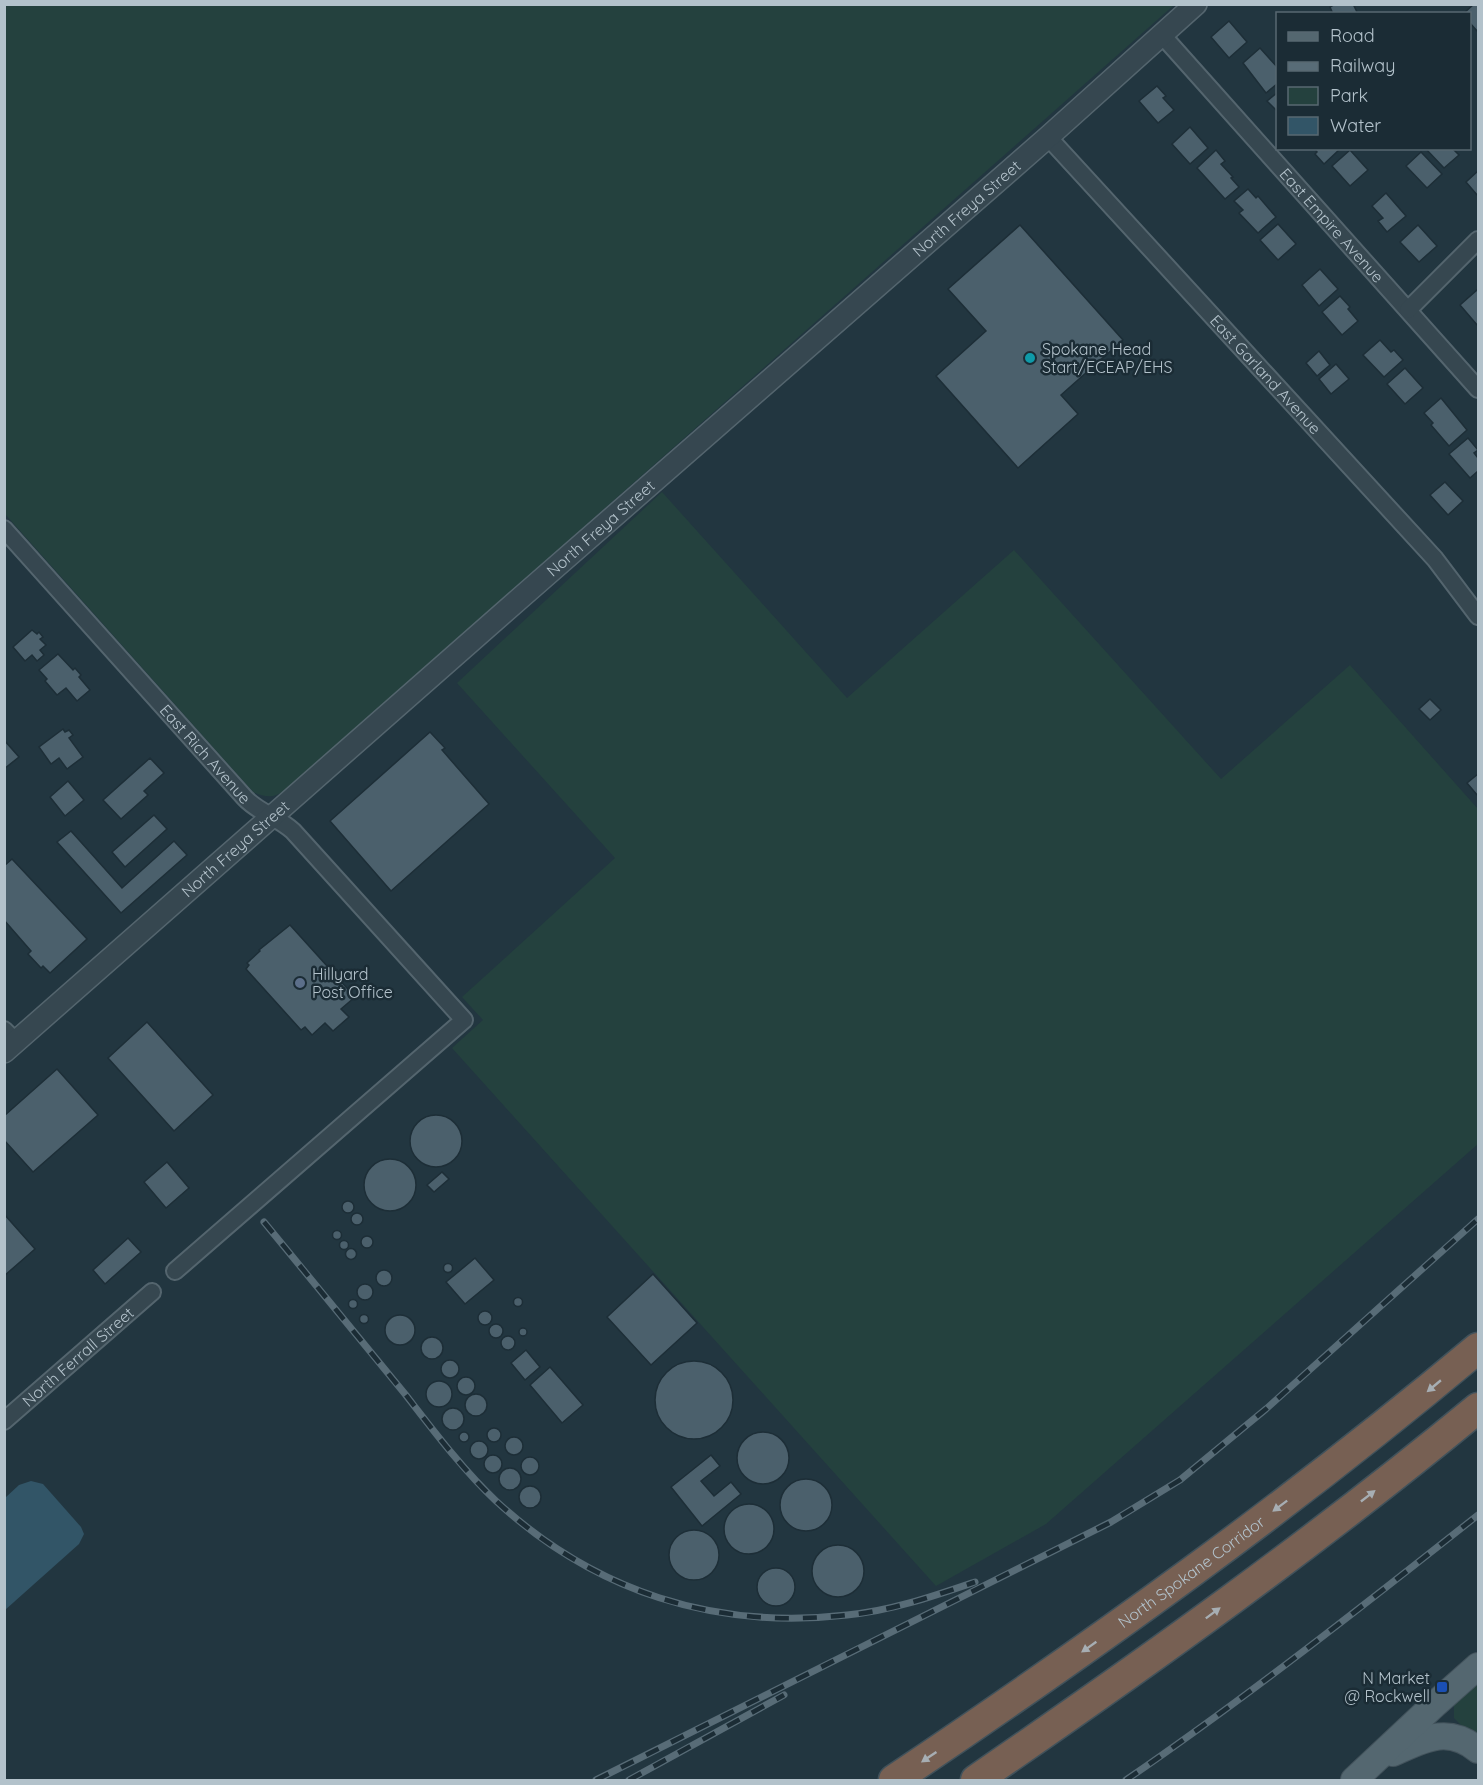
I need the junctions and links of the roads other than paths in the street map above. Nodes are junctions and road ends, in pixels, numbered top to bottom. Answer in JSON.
{"nodes":[{"id":1,"x":1196,"y":4,"type":"edge"},
{"id":2,"x":1162,"y":34,"type":"junction"},
{"id":3,"x":1048,"y":137,"type":"junction"},
{"id":4,"x":1479,"y":240,"type":"edge"},
{"id":5,"x":1408,"y":310,"type":"junction"},
{"id":6,"x":1479,"y":389,"type":"edge"},
{"id":7,"x":4,"y":529,"type":"edge"},
{"id":8,"x":1479,"y":616,"type":"edge"},
{"id":9,"x":272,"y":817,"type":"junction"},
{"id":10,"x":8,"y":1041,"type":"edge"},
{"id":11,"x":175,"y":1271,"type":"dead end"},
{"id":12,"x":152,"y":1292,"type":"dead end"},
{"id":13,"x":1479,"y":1348,"type":"edge"},
{"id":14,"x":1479,"y":1408,"type":"edge"},
{"id":15,"x":4,"y":1421,"type":"edge"},
{"id":16,"x":1176,"y":1641,"type":"junction"},
{"id":17,"x":1479,"y":1666,"type":"edge"},
{"id":18,"x":1479,"y":1750,"type":"edge"},
{"id":19,"x":1376,"y":1761,"type":"junction"},
{"id":20,"x":894,"y":1780,"type":"edge"},
{"id":21,"x":976,"y":1780,"type":"edge"},
{"id":22,"x":1009,"y":1780,"type":"edge"},
{"id":23,"x":1354,"y":1780,"type":"edge"}],
"edges":[{"from":1,"to":2,"type":"street","name":"North Freya Street"},
{"from":2,"to":3,"type":"street","name":"North Freya Street"},
{"from":2,"to":5,"type":"street","name":"East Empire Avenue"},
{"from":3,"to":8,"type":"street","name":"East Garland Avenue"},
{"from":3,"to":9,"type":"street","name":"North Freya Street"},
{"from":4,"to":5,"type":"street"},
{"from":5,"to":6,"type":"street","name":"East Empire Avenue"},
{"from":7,"to":9,"type":"street","name":"East Rich Avenue"},
{"from":9,"to":10,"type":"street","name":"North Freya Street"},
{"from":9,"to":11,"type":"street","name":"East Rich Avenue"},
{"from":12,"to":15,"type":"street","name":"North Ferrall Street"},
{"from":13,"to":20,"type":"highway","name":"North Spokane Corridor","one_way":true},
{"from":16,"to":14,"type":"highway","one_way":true},
{"from":16,"to":21,"type":"highway"},
{"from":16,"to":22,"type":"highway"},
{"from":17,"to":19,"type":"main road"},
{"from":18,"to":19,"type":"main road"},
{"from":19,"to":23,"type":"main road"}]}
